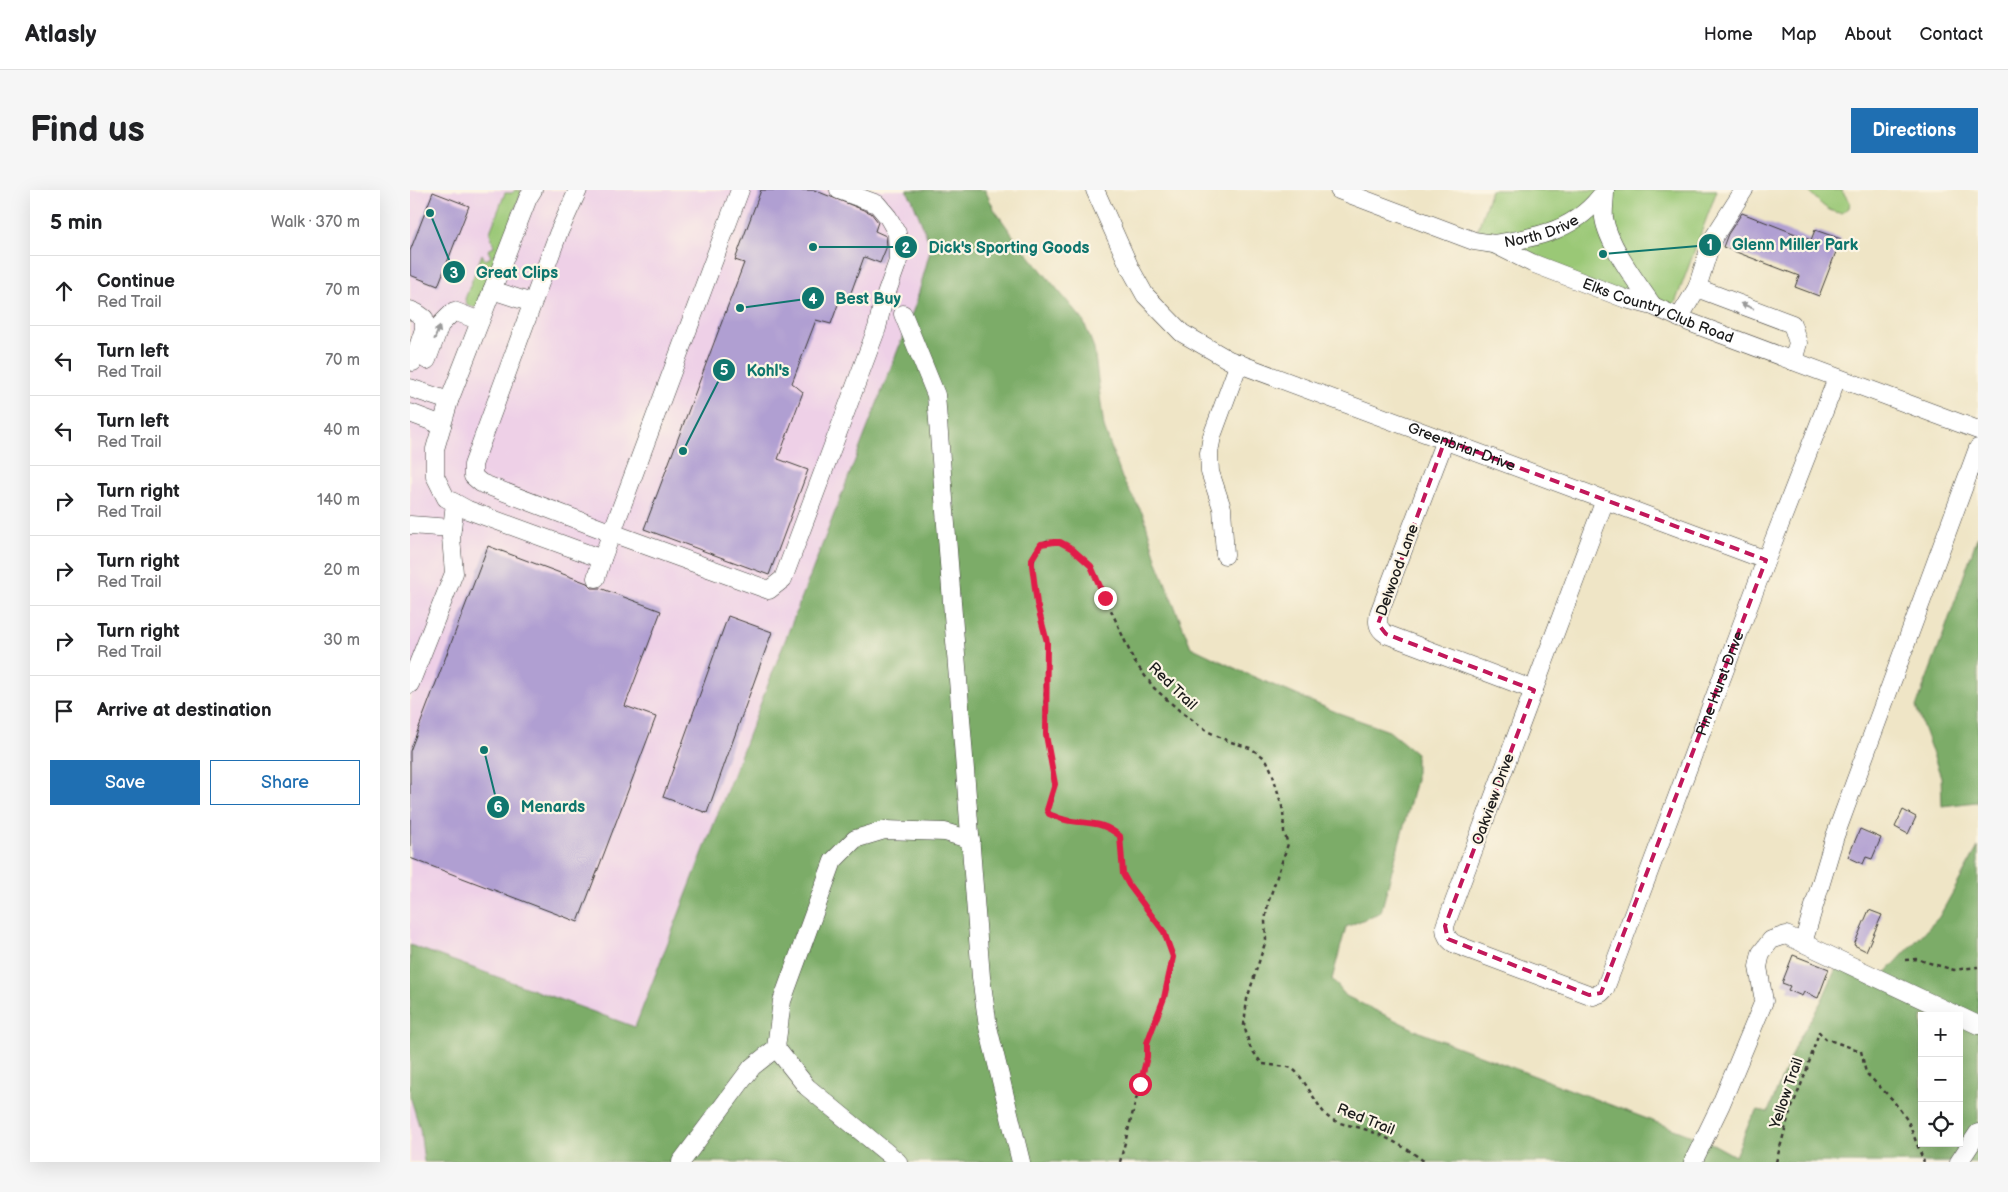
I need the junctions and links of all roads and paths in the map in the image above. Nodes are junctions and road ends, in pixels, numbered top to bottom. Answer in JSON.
{"nodes":[{"id":1,"x":533,"y":190,"type":"edge"},
{"id":2,"x":578,"y":190,"type":"edge"},
{"id":3,"x":740,"y":190,"type":"edge"},
{"id":4,"x":839,"y":190,"type":"edge"},
{"id":5,"x":1095,"y":190,"type":"edge"},
{"id":6,"x":1339,"y":190,"type":"edge"},
{"id":7,"x":1605,"y":190,"type":"edge"},
{"id":8,"x":1744,"y":190,"type":"edge"},
{"id":9,"x":1494,"y":244,"type":"junction"},
{"id":10,"x":1697,"y":288,"type":"junction"},
{"id":11,"x":492,"y":290,"type":"junction"},
{"id":12,"x":532,"y":303,"type":"junction"},
{"id":13,"x":1653,"y":306,"type":"junction"},
{"id":14,"x":410,"y":310,"type":"edge"},
{"id":15,"x":903,"y":314,"type":"dead end"},
{"id":16,"x":1678,"y":318,"type":"junction"},
{"id":17,"x":480,"y":321,"type":"junction"},
{"id":18,"x":1793,"y":361,"type":"junction"},
{"id":19,"x":1239,"y":363,"type":"junction"},
{"id":20,"x":1837,"y":378,"type":"junction"},
{"id":21,"x":410,"y":388,"type":"edge"},
{"id":22,"x":449,"y":402,"type":"junction"},
{"id":23,"x":410,"y":413,"type":"edge"},
{"id":24,"x":442,"y":425,"type":"junction"},
{"id":25,"x":1978,"y":430,"type":"edge"},
{"id":26,"x":1445,"y":440,"type":"junction"},
{"id":27,"x":1978,"y":448,"type":"edge"},
{"id":28,"x":1605,"y":500,"type":"junction"},
{"id":29,"x":455,"y":503,"type":"junction"},
{"id":30,"x":410,"y":524,"type":"edge"},
{"id":31,"x":452,"y":528,"type":"junction"},
{"id":32,"x":612,"y":533,"type":"junction"},
{"id":33,"x":1225,"y":556,"type":"dead end"},
{"id":34,"x":602,"y":559,"type":"junction"},
{"id":35,"x":1766,"y":560,"type":"junction"},
{"id":36,"x":596,"y":578,"type":"dead end"},
{"id":37,"x":410,"y":684,"type":"edge"},
{"id":38,"x":1534,"y":690,"type":"junction"},
{"id":39,"x":971,"y":840,"type":"junction"},
{"id":40,"x":1803,"y":943,"type":"junction"},
{"id":41,"x":1905,"y":960,"type":"dead end"},
{"id":42,"x":1978,"y":967,"type":"edge"},
{"id":43,"x":1605,"y":989,"type":"joint"},
{"id":44,"x":1950,"y":1012,"type":"edge"},
{"id":45,"x":1963,"y":1018,"type":"edge"},
{"id":46,"x":1978,"y":1025,"type":"edge"},
{"id":47,"x":776,"y":1048,"type":"junction"},
{"id":48,"x":1978,"y":1133,"type":"edge"},
{"id":49,"x":681,"y":1162,"type":"edge"},
{"id":50,"x":898,"y":1162,"type":"edge"},
{"id":51,"x":1021,"y":1162,"type":"edge"},
{"id":52,"x":1120,"y":1162,"type":"edge"},
{"id":53,"x":1425,"y":1162,"type":"edge"},
{"id":54,"x":1693,"y":1162,"type":"edge"},
{"id":55,"x":1776,"y":1162,"type":"edge"},
{"id":56,"x":1924,"y":1162,"type":"edge"},
{"id":57,"x":1959,"y":1162,"type":"edge"}],
"edges":[{"from":1,"to":11,"type":"street"},
{"from":2,"to":12,"type":"street"},
{"from":3,"to":32,"type":"street"},
{"from":4,"to":32,"type":"street"},
{"from":5,"to":19,"type":"street","name":"Greenbriar Drive"},
{"from":6,"to":9,"type":"street","name":"Elks Country Club Road"},
{"from":7,"to":9,"type":"street","name":"North Drive"},
{"from":7,"to":13,"type":"street"},
{"from":8,"to":10,"type":"street"},
{"from":9,"to":13,"type":"street","name":"Elks Country Club Road"},
{"from":10,"to":16,"type":"street"},
{"from":18,"to":10,"type":"street","one_way":true},
{"from":11,"to":12,"type":"street"},
{"from":11,"to":17,"type":"street"},
{"from":12,"to":32,"type":"street"},
{"from":13,"to":16,"type":"street","name":"Elks Country Club Road"},
{"from":14,"to":17,"type":"street","one_way":true},
{"from":15,"to":39,"type":"street"},
{"from":16,"to":18,"type":"street","name":"Elks Country Club Road"},
{"from":17,"to":22,"type":"street"},
{"from":18,"to":20,"type":"street","name":"Elks Country Club Road"},
{"from":19,"to":26,"type":"street","name":"Greenbriar Drive"},
{"from":19,"to":33,"type":"street"},
{"from":20,"to":25,"type":"street","name":"Elks Country Club Road"},
{"from":20,"to":35,"type":"street","name":"Pine Hurst Drive"},
{"from":21,"to":22,"type":"street"},
{"from":22,"to":24,"type":"street"},
{"from":23,"to":24,"type":"street"},
{"from":24,"to":29,"type":"street"},
{"from":26,"to":28,"type":"street","name":"Greenbriar Drive"},
{"from":26,"to":38,"type":"street","name":"Delwood Lane"},
{"from":27,"to":40,"type":"street"},
{"from":28,"to":35,"type":"street","name":"Greenbriar Drive"},
{"from":28,"to":38,"type":"street","name":"Oakview Drive"},
{"from":29,"to":31,"type":"street"},
{"from":29,"to":34,"type":"street"},
{"from":30,"to":31,"type":"street"},
{"from":31,"to":37,"type":"street"},
{"from":32,"to":34,"type":"street"},
{"from":34,"to":36,"type":"street"},
{"from":35,"to":43,"type":"street","name":"Pine Hurst Drive"},
{"from":38,"to":43,"type":"street","name":"Oakview Drive"},
{"from":39,"to":47,"type":"street"},
{"from":39,"to":51,"type":"street"},
{"from":40,"to":44,"type":"street"},
{"from":40,"to":54,"type":"street"},
{"from":41,"to":42,"type":"path"},
{"from":45,"to":46,"type":"street"},
{"from":47,"to":49,"type":"street"},
{"from":47,"to":50,"type":"street"},
{"from":48,"to":57,"type":"street"},
{"from":52,"to":53,"type":"path","name":"Red Trail"},
{"from":55,"to":56,"type":"path","name":"Yellow Trail"}]}
